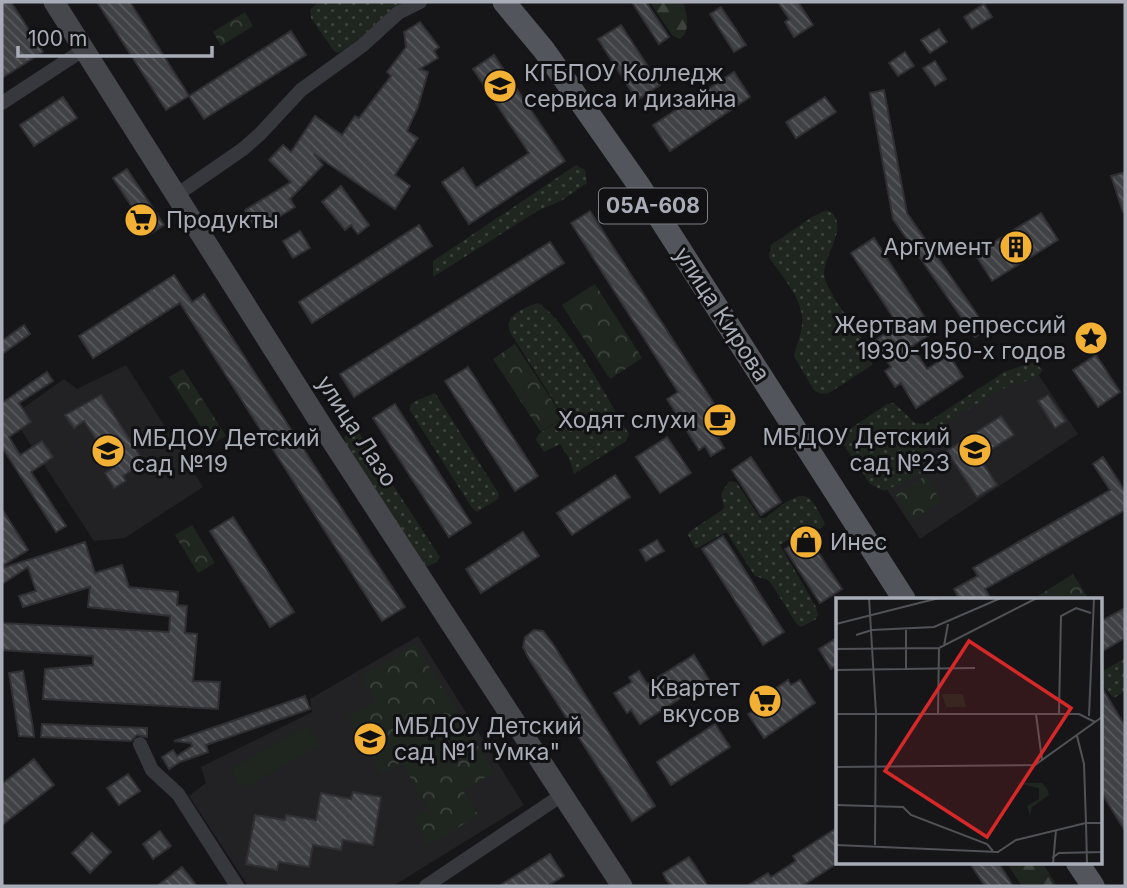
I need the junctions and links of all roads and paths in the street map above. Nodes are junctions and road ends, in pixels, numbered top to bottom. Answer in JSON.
{"nodes":[{"id":1,"x":54,"y":2,"type":"edge"},
{"id":2,"x":420,"y":2,"type":"edge"},
{"id":3,"x":504,"y":2,"type":"edge"},
{"id":4,"x":83,"y":50,"type":"junction"},
{"id":5,"x":2,"y":103,"type":"edge"},
{"id":6,"x":175,"y":196,"type":"junction"},
{"id":7,"x":903,"y":598,"type":"edge"},
{"id":8,"x":140,"y":744,"type":"dead end"},
{"id":9,"x":562,"y":795,"type":"junction"},
{"id":10,"x":1078,"y":864,"type":"edge"},
{"id":11,"x":237,"y":886,"type":"edge"},
{"id":12,"x":426,"y":886,"type":"edge"},
{"id":13,"x":622,"y":886,"type":"edge"},
{"id":14,"x":1093,"y":886,"type":"edge"}],
"edges":[{"from":1,"to":4,"type":"main road","name":"улица Лазо"},
{"from":2,"to":6,"type":"street"},
{"from":3,"to":7,"type":"main road","name":"улица Кирова","number":"05А-608"},
{"from":4,"to":5,"type":"street"},
{"from":4,"to":6,"type":"main road","name":"улица Лазо"},
{"from":6,"to":9,"type":"main road","name":"улица Лазо"},
{"from":8,"to":11,"type":"street"},
{"from":9,"to":12,"type":"street"},
{"from":9,"to":13,"type":"main road","name":"улица Лазо"},
{"from":10,"to":14,"type":"main road"}]}
